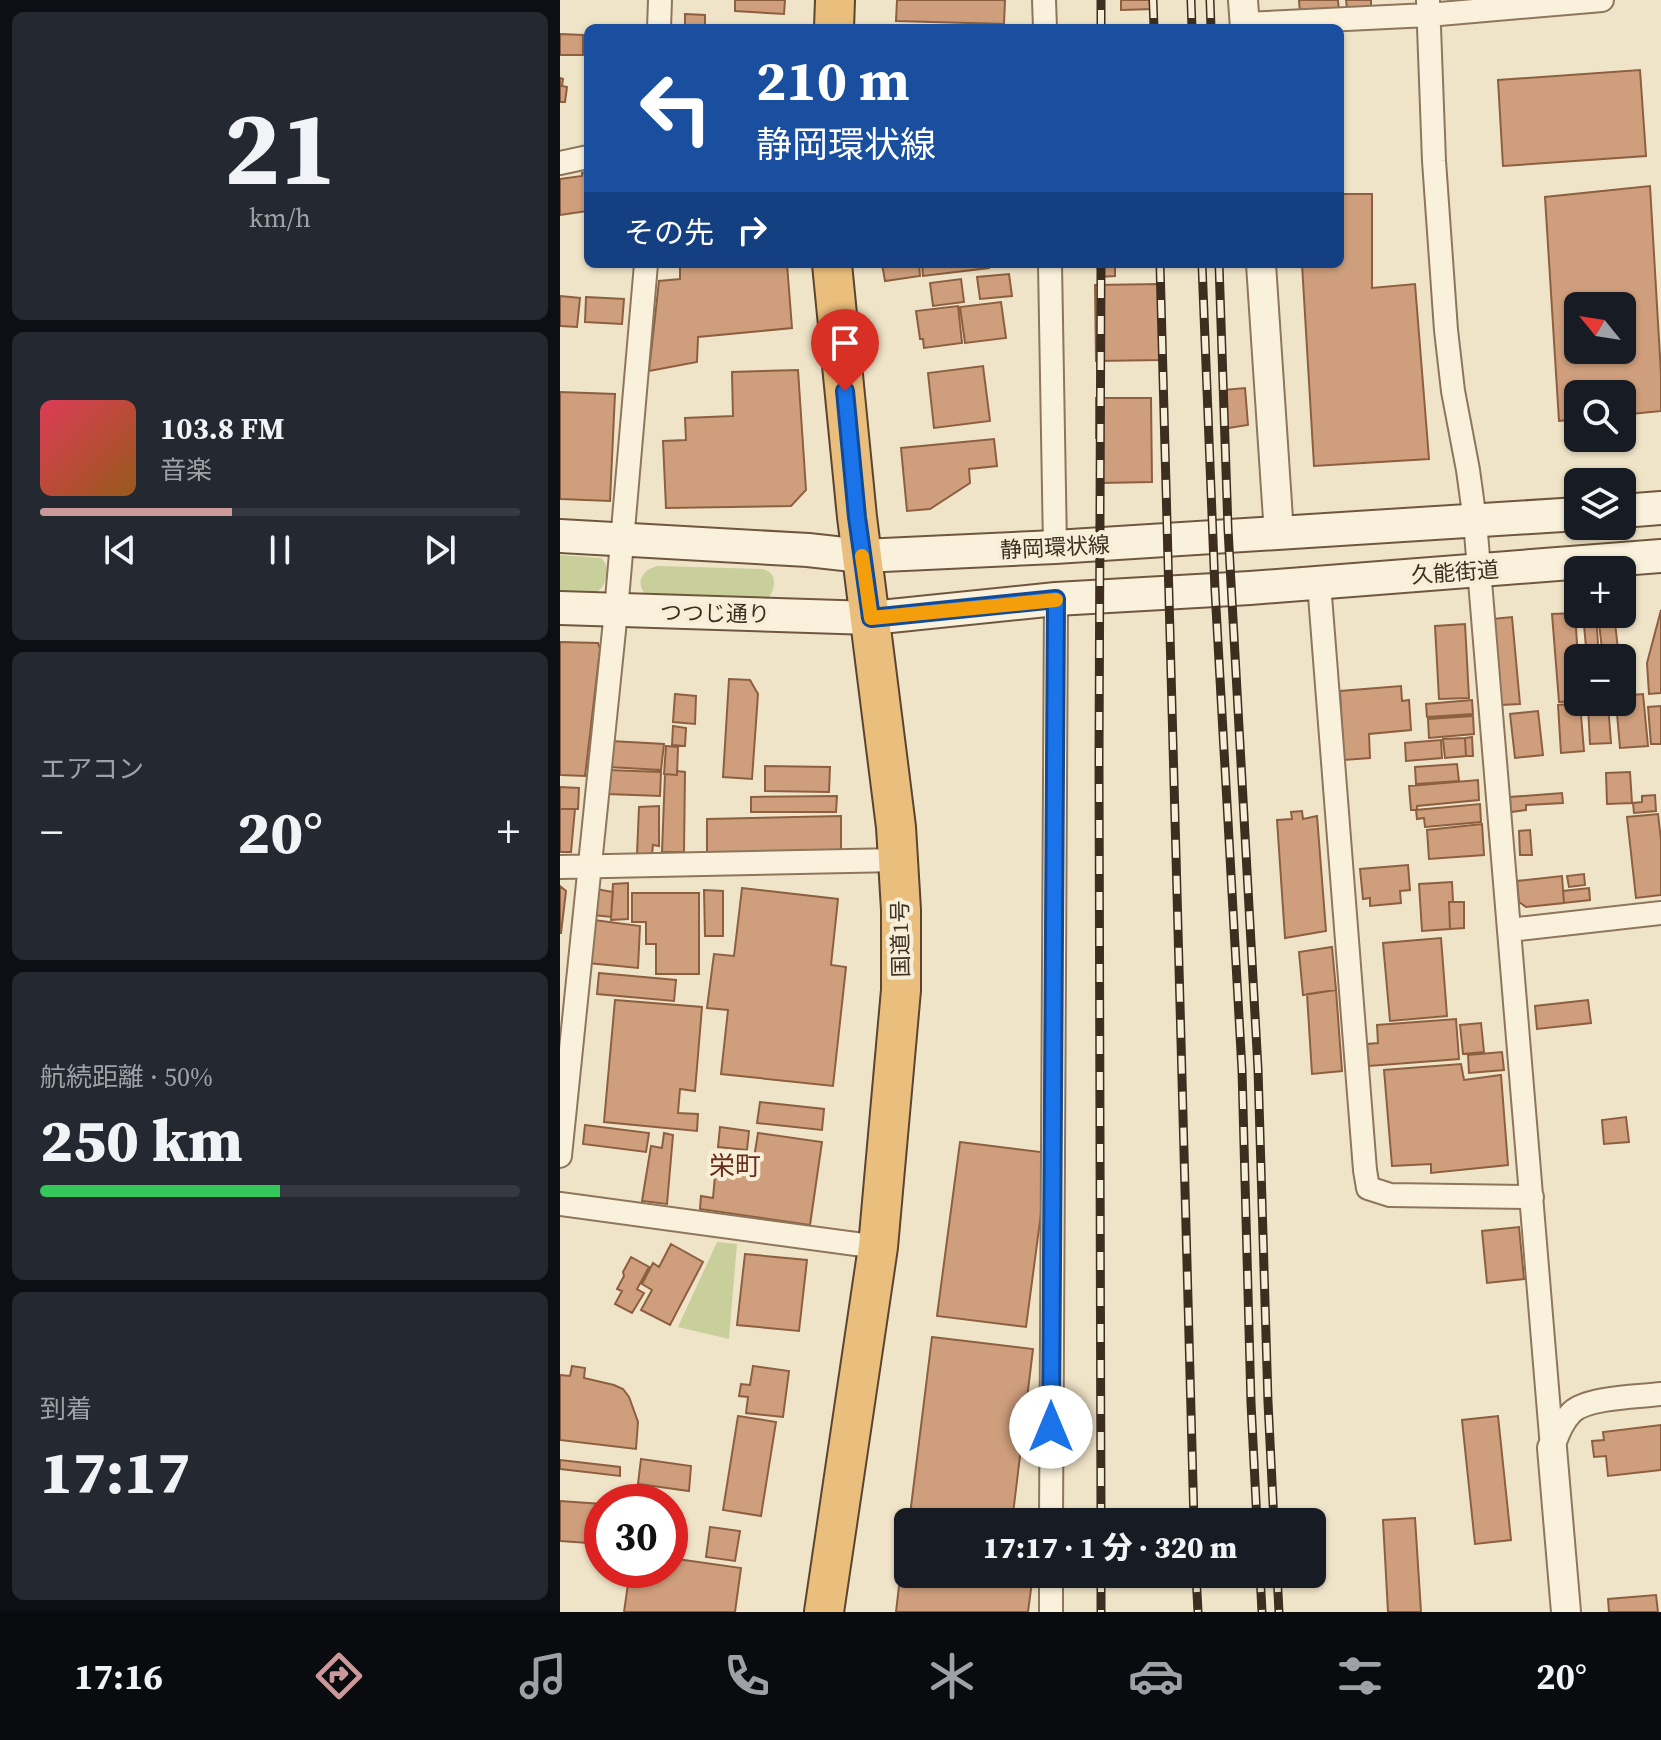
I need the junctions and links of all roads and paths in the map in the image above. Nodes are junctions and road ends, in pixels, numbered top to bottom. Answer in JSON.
{"nodes":[{"id":1,"x":660,"y":0,"type":"edge"},
{"id":2,"x":835,"y":0,"type":"edge"},
{"id":3,"x":1044,"y":0,"type":"edge"},
{"id":4,"x":1588,"y":0,"type":"edge"},
{"id":5,"x":1602,"y":0,"type":"edge"},
{"id":6,"x":1428,"y":8,"type":"edge"},
{"id":7,"x":1245,"y":17,"type":"edge"},
{"id":8,"x":659,"y":24,"type":"edge"},
{"id":9,"x":834,"y":24,"type":"edge"},
{"id":10,"x":1045,"y":24,"type":"edge"},
{"id":11,"x":584,"y":158,"type":"edge"},
{"id":12,"x":560,"y":163,"type":"edge"},
{"id":13,"x":646,"y":268,"type":"edge"},
{"id":14,"x":832,"y":268,"type":"edge"},
{"id":15,"x":1050,"y":268,"type":"edge"},
{"id":16,"x":1261,"y":268,"type":"edge"},
{"id":17,"x":1661,"y":508,"type":"edge"},
{"id":18,"x":1636,"y":510,"type":"edge"},
{"id":19,"x":1564,"y":515,"type":"edge"},
{"id":20,"x":1475,"y":521,"type":"junction"},
{"id":21,"x":1264,"y":535,"type":"junction"},
{"id":22,"x":560,"y":536,"type":"edge"},
{"id":23,"x":622,"y":539,"type":"junction"},
{"id":24,"x":1055,"y":547,"type":"junction"},
{"id":25,"x":862,"y":556,"type":"junction"},
{"id":26,"x":1661,"y":556,"type":"edge"},
{"id":27,"x":1478,"y":570,"type":"junction"},
{"id":28,"x":1319,"y":583,"type":"junction"},
{"id":29,"x":1056,"y":599,"type":"junction"},
{"id":30,"x":560,"y":608,"type":"edge"},
{"id":31,"x":616,"y":611,"type":"junction"},
{"id":32,"x":871,"y":618,"type":"junction"},
{"id":33,"x":898,"y":860,"type":"junction"},
{"id":34,"x":560,"y":867,"type":"edge"},
{"id":35,"x":590,"y":868,"type":"junction"},
{"id":36,"x":1661,"y":913,"type":"edge"},
{"id":37,"x":1509,"y":930,"type":"junction"},
{"id":38,"x":560,"y":1156,"type":"edge"},
{"id":39,"x":1532,"y":1197,"type":"junction"},
{"id":40,"x":560,"y":1204,"type":"edge"},
{"id":41,"x":878,"y":1247,"type":"junction"},
{"id":42,"x":1661,"y":1394,"type":"edge"},
{"id":43,"x":1552,"y":1448,"type":"junction"},
{"id":44,"x":1051,"y":1508,"type":"edge"},
{"id":45,"x":1051,"y":1588,"type":"edge"},
{"id":46,"x":824,"y":1612,"type":"edge"},
{"id":47,"x":1051,"y":1612,"type":"edge"},
{"id":48,"x":1566,"y":1612,"type":"edge"}],
"edges":[{"from":1,"to":8,"type":"street"},
{"from":2,"to":9,"type":"highway"},
{"from":3,"to":10,"type":"street"},
{"from":4,"to":5,"type":"street"},
{"from":4,"to":6,"type":"street"},
{"from":6,"to":7,"type":"street"},
{"from":6,"to":20,"type":"street"},
{"from":11,"to":12,"type":"street"},
{"from":13,"to":23,"type":"street"},
{"from":14,"to":25,"type":"highway","name":"国道1号"},
{"from":15,"to":24,"type":"street"},
{"from":16,"to":21,"type":"street"},
{"from":17,"to":18,"type":"main road"},
{"from":19,"to":20,"type":"main road"},
{"from":20,"to":21,"type":"main road"},
{"from":20,"to":27,"type":"street"},
{"from":21,"to":24,"type":"main road","name":"静岡環状線"},
{"from":22,"to":23,"type":"main road"},
{"from":23,"to":25,"type":"main road"},
{"from":23,"to":31,"type":"street"},
{"from":24,"to":25,"type":"main road","name":"静岡環状線"},
{"from":25,"to":32,"type":"highway","name":"国道1号"},
{"from":26,"to":27,"type":"main road","name":"久能街道"},
{"from":27,"to":28,"type":"main road","name":"久能街道"},
{"from":27,"to":37,"type":"street"},
{"from":28,"to":29,"type":"main road","name":"久能街道"},
{"from":28,"to":39,"type":"street"},
{"from":29,"to":32,"type":"main road"},
{"from":29,"to":44,"type":"street"},
{"from":30,"to":31,"type":"main road","name":"つつじ通り"},
{"from":31,"to":32,"type":"main road","name":"つつじ通り"},
{"from":31,"to":35,"type":"street"},
{"from":32,"to":33,"type":"highway","name":"国道1号"},
{"from":33,"to":35,"type":"street"},
{"from":33,"to":41,"type":"highway","name":"国道1号"},
{"from":34,"to":35,"type":"street"},
{"from":35,"to":38,"type":"street"},
{"from":36,"to":37,"type":"street"},
{"from":37,"to":39,"type":"street"},
{"from":39,"to":43,"type":"street"},
{"from":40,"to":41,"type":"street"},
{"from":41,"to":46,"type":"highway","name":"国道1号"},
{"from":42,"to":43,"type":"street"},
{"from":43,"to":48,"type":"street"},
{"from":45,"to":47,"type":"street"}]}
